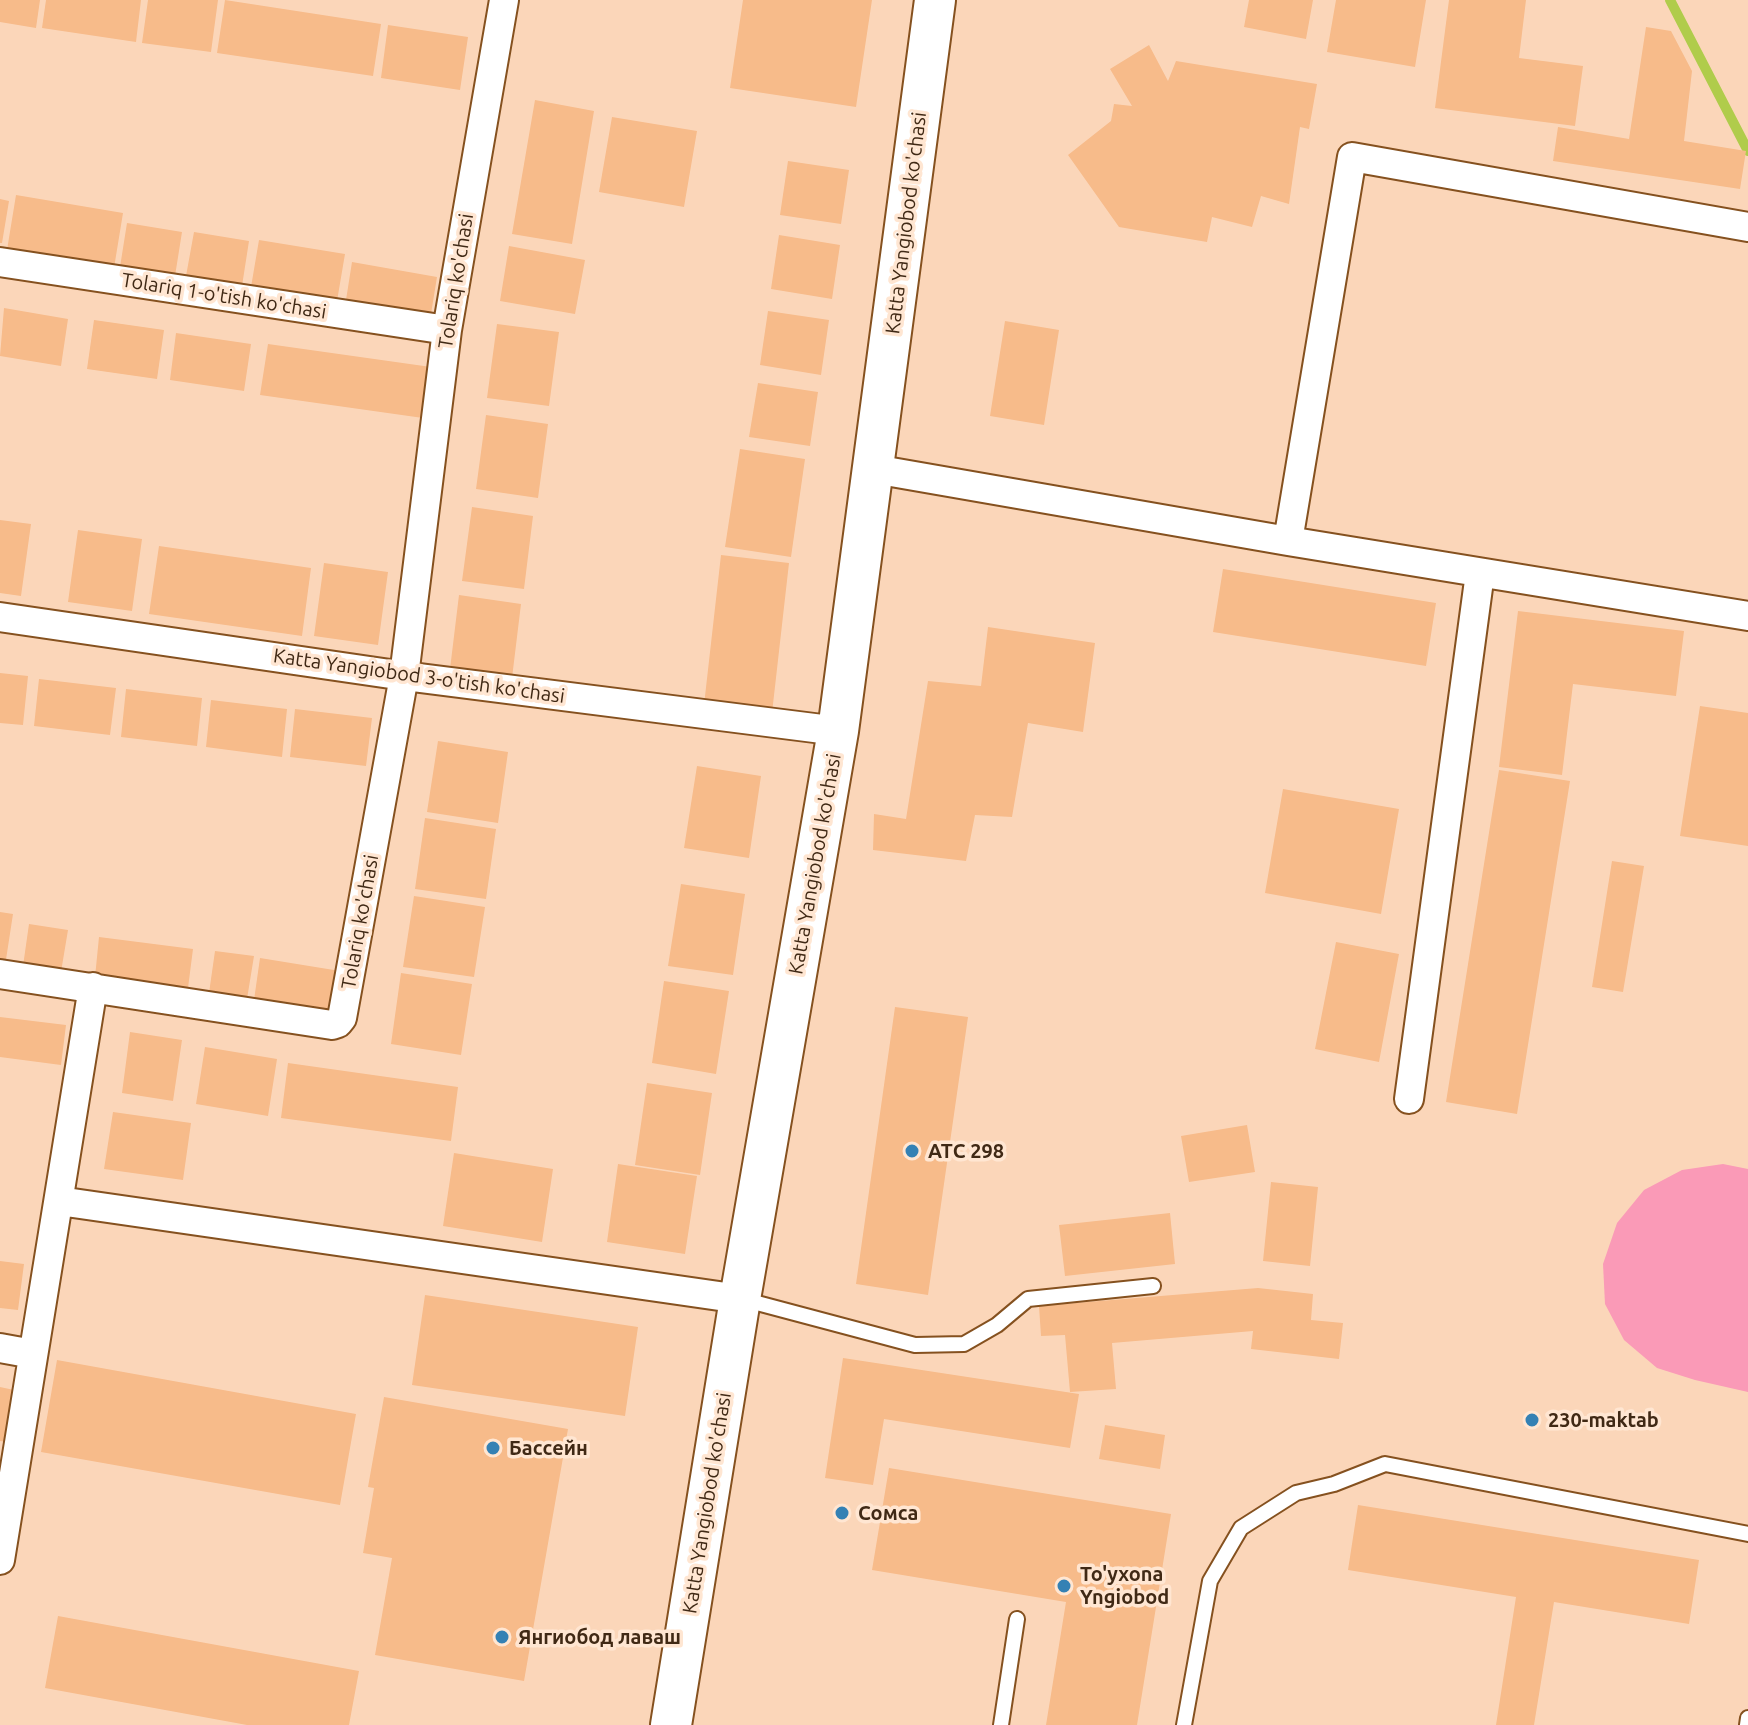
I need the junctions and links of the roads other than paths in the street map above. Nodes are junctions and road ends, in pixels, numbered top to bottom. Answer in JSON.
{"nodes":[{"id":1,"x":504,"y":0,"type":"edge"},
{"id":2,"x":935,"y":0,"type":"edge"},
{"id":3,"x":1748,"y":227,"type":"edge"},
{"id":4,"x":0,"y":262,"type":"edge"},
{"id":5,"x":447,"y":330,"type":"junction"},
{"id":6,"x":874,"y":469,"type":"junction"},
{"id":7,"x":1288,"y":541,"type":"junction"},
{"id":8,"x":1480,"y":573,"type":"junction"},
{"id":9,"x":1748,"y":616,"type":"edge"},
{"id":10,"x":0,"y":617,"type":"edge"},
{"id":11,"x":404,"y":676,"type":"junction"},
{"id":12,"x":838,"y":731,"type":"junction"},
{"id":13,"x":0,"y":974,"type":"edge"},
{"id":14,"x":93,"y":987,"type":"junction"},
{"id":15,"x":1409,"y":1099,"type":"dead end"},
{"id":16,"x":59,"y":1201,"type":"junction"},
{"id":17,"x":1153,"y":1286,"type":"dead end"},
{"id":18,"x":740,"y":1299,"type":"junction"},
{"id":19,"x":0,"y":1348,"type":"edge"},
{"id":20,"x":33,"y":1354,"type":"junction"},
{"id":21,"x":1748,"y":1534,"type":"edge"},
{"id":22,"x":0,"y":1560,"type":"edge"},
{"id":23,"x":1017,"y":1619,"type":"dead end"},
{"id":24,"x":1748,"y":1718,"type":"edge"},
{"id":25,"x":671,"y":1725,"type":"edge"},
{"id":26,"x":1001,"y":1725,"type":"edge"},
{"id":27,"x":1184,"y":1725,"type":"edge"},
{"id":28,"x":1747,"y":1725,"type":"edge"}],
"edges":[{"from":1,"to":5,"type":"street","name":"Tolariq ko'chasi"},
{"from":2,"to":6,"type":"street","name":"Katta Yangiobod ko'chasi"},
{"from":3,"to":7,"type":"street"},
{"from":4,"to":5,"type":"street","name":"Tolariq 1-o'tish ko'chasi"},
{"from":5,"to":11,"type":"street","name":"Tolariq ko'chasi"},
{"from":6,"to":7,"type":"street"},
{"from":6,"to":12,"type":"street","name":"Katta Yangiobod ko'chasi"},
{"from":7,"to":8,"type":"street"},
{"from":8,"to":9,"type":"street"},
{"from":8,"to":15,"type":"street"},
{"from":10,"to":11,"type":"street","name":"Katta Yangiobod 3-o'tish ko'chasi"},
{"from":11,"to":12,"type":"street","name":"Katta Yangiobod 3-o'tish ko'chasi"},
{"from":11,"to":14,"type":"street","name":"Tolariq ko'chasi"},
{"from":12,"to":18,"type":"street","name":"Katta Yangiobod ko'chasi"},
{"from":13,"to":14,"type":"street"},
{"from":14,"to":16,"type":"street"},
{"from":16,"to":18,"type":"street"},
{"from":16,"to":20,"type":"street"},
{"from":17,"to":18,"type":"lane"},
{"from":18,"to":25,"type":"street","name":"Katta Yangiobod ko'chasi"},
{"from":19,"to":20,"type":"street"},
{"from":20,"to":22,"type":"street"},
{"from":21,"to":27,"type":"lane"},
{"from":23,"to":26,"type":"lane"},
{"from":24,"to":28,"type":"lane"}]}
